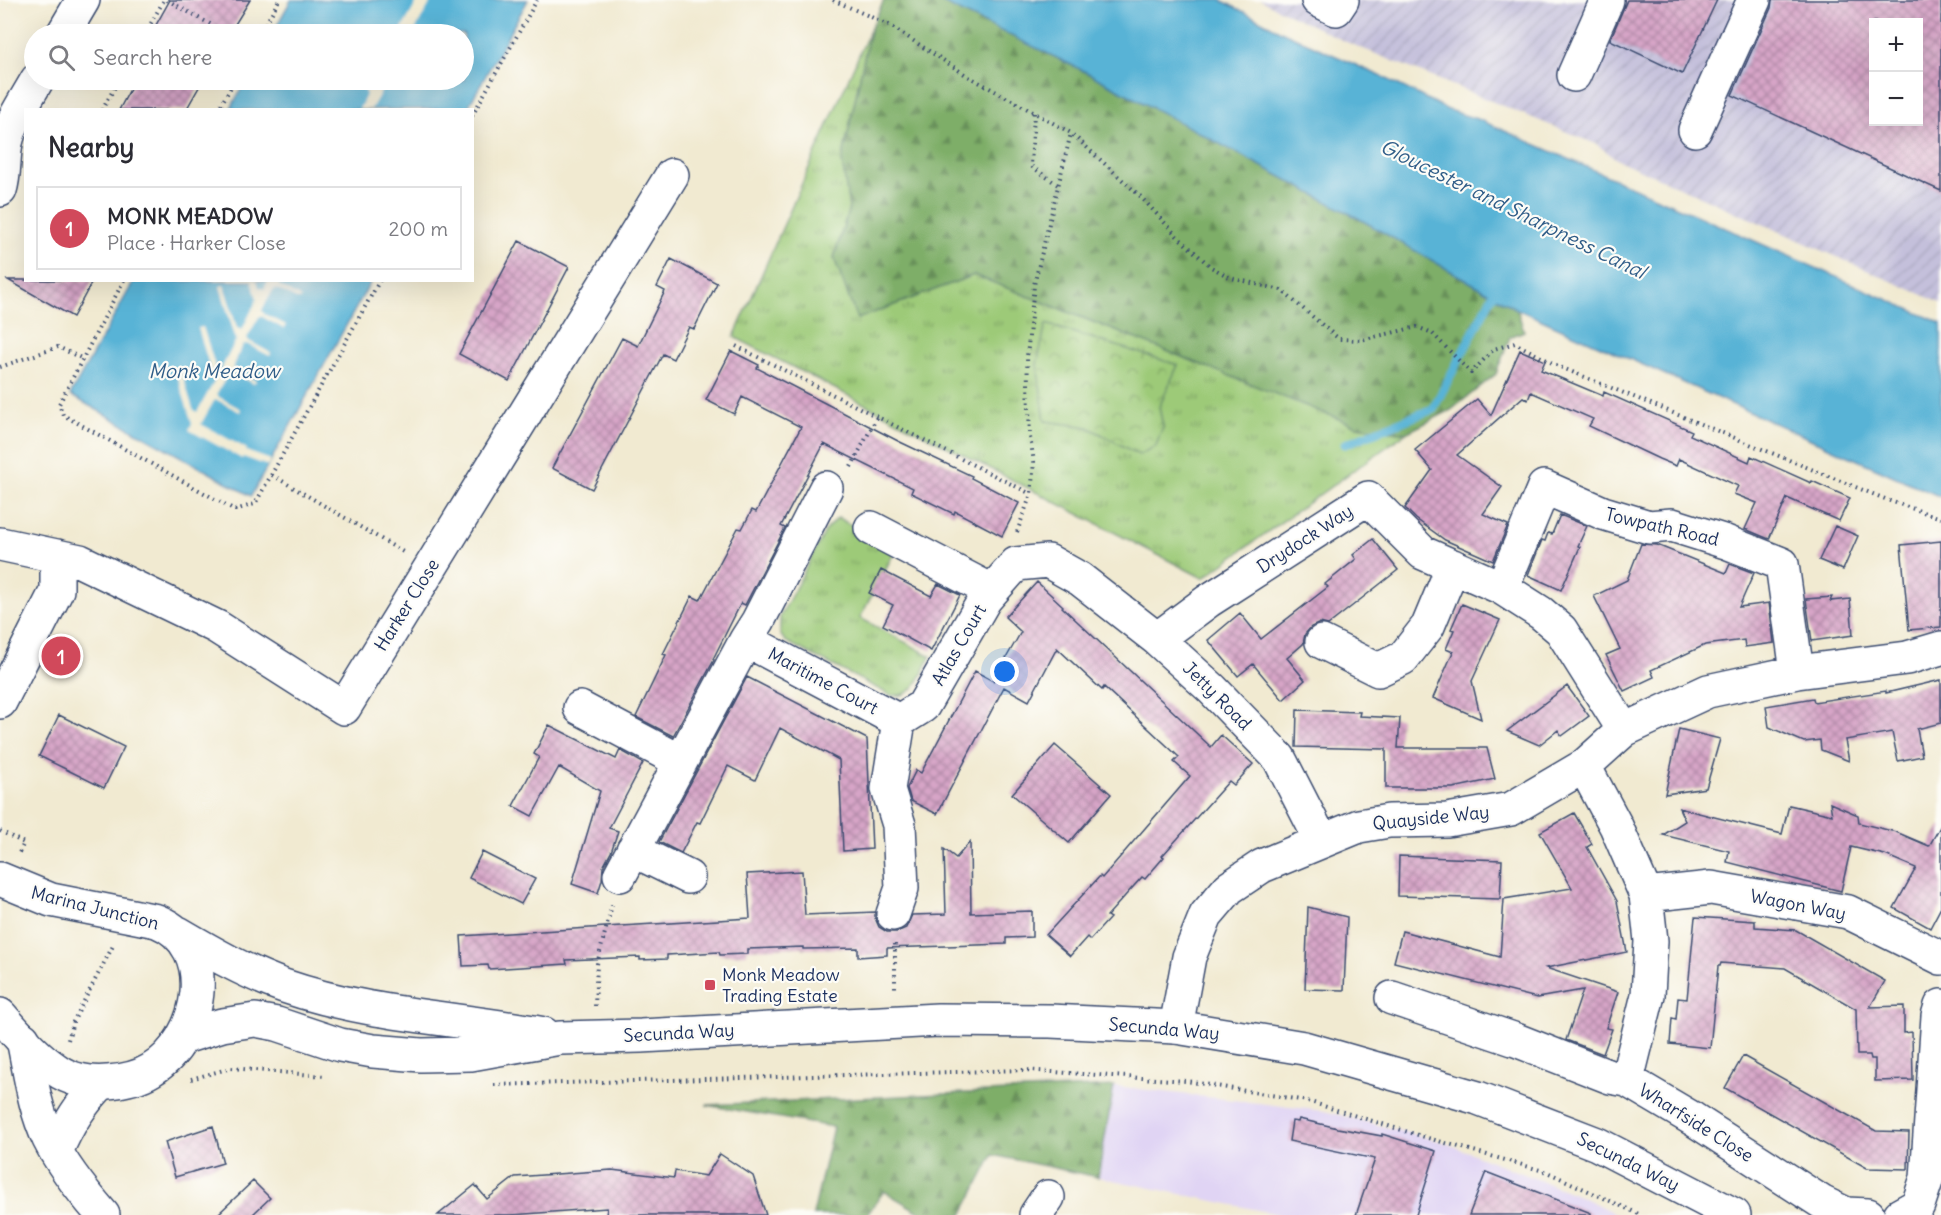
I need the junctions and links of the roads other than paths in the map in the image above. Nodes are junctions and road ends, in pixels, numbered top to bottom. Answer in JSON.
{"nodes":[{"id":1,"x":82,"y":0,"type":"edge"},
{"id":2,"x":1318,"y":0,"type":"edge"},
{"id":3,"x":1342,"y":0,"type":"edge"},
{"id":4,"x":1607,"y":0,"type":"edge"},
{"id":5,"x":1754,"y":0,"type":"edge"},
{"id":6,"x":69,"y":24,"type":"edge"},
{"id":7,"x":1574,"y":75,"type":"dead end"},
{"id":8,"x":32,"y":90,"type":"edge"},
{"id":9,"x":1695,"y":130,"type":"dead end"},
{"id":10,"x":672,"y":175,"type":"dead end"},
{"id":11,"x":0,"y":190,"type":"edge"},
{"id":12,"x":826,"y":488,"type":"road end"},
{"id":13,"x":871,"y":528,"type":"dead end"},
{"id":14,"x":0,"y":544,"type":"edge"},
{"id":15,"x":57,"y":556,"type":"junction"},
{"id":16,"x":1016,"y":564,"type":"joint"},
{"id":17,"x":1453,"y":566,"type":"junction"},
{"id":18,"x":1502,"y":588,"type":"junction"},
{"id":19,"x":992,"y":591,"type":"junction"},
{"id":20,"x":1157,"y":639,"type":"junction"},
{"id":21,"x":746,"y":640,"type":"junction"},
{"id":22,"x":1322,"y":642,"type":"dead end"},
{"id":23,"x":1941,"y":648,"type":"edge"},
{"id":24,"x":1797,"y":672,"type":"junction"},
{"id":25,"x":0,"y":702,"type":"edge"},
{"id":26,"x":580,"y":708,"type":"dead end"},
{"id":27,"x":899,"y":721,"type":"junction"},
{"id":28,"x":1624,"y":730,"type":"junction"},
{"id":29,"x":680,"y":761,"type":"junction"},
{"id":30,"x":1584,"y":766,"type":"junction"},
{"id":31,"x":1321,"y":840,"type":"junction"},
{"id":32,"x":688,"y":877,"type":"dead end"},
{"id":33,"x":0,"y":879,"type":"edge"},
{"id":34,"x":1646,"y":895,"type":"junction"},
{"id":35,"x":894,"y":914,"type":"dead end"},
{"id":36,"x":178,"y":932,"type":"junction"},
{"id":37,"x":1941,"y":958,"type":"edge"},
{"id":38,"x":1392,"y":998,"type":"dead end"},
{"id":39,"x":1941,"y":1006,"type":"edge"},
{"id":40,"x":0,"y":1015,"type":"edge"},
{"id":41,"x":1176,"y":1027,"type":"junction"},
{"id":42,"x":184,"y":1037,"type":"junction"},
{"id":43,"x":560,"y":1038,"type":"junction"},
{"id":44,"x":23,"y":1039,"type":"junction"},
{"id":45,"x":1627,"y":1080,"type":"junction"},
{"id":46,"x":101,"y":1083,"type":"junction"},
{"id":47,"x":56,"y":1152,"type":"junction"},
{"id":48,"x":1727,"y":1213,"type":"edge"},
{"id":49,"x":103,"y":1215,"type":"edge"},
{"id":50,"x":1868,"y":1215,"type":"edge"},
{"id":51,"x":1900,"y":1215,"type":"edge"}],
"edges":[{"from":1,"to":6,"type":"street"},
{"from":2,"to":3,"type":"street"},
{"from":4,"to":7,"type":"street"},
{"from":5,"to":9,"type":"street"},
{"from":8,"to":11,"type":"street"},
{"from":10,"to":15,"type":"street","name":"Harker Close"},
{"from":12,"to":21,"type":"street","name":"Maritime Court"},
{"from":13,"to":19,"type":"street"},
{"from":14,"to":15,"type":"street","name":"Harker Close"},
{"from":15,"to":25,"type":"street"},
{"from":16,"to":19,"type":"street","name":"Atlas Court"},
{"from":16,"to":20,"type":"street","name":"Jetty Road"},
{"from":17,"to":18,"type":"street","name":"Drydock Way"},
{"from":17,"to":20,"type":"street","name":"Drydock Way"},
{"from":17,"to":22,"type":"street"},
{"from":18,"to":24,"type":"street","name":"Towpath Road"},
{"from":18,"to":28,"type":"street","name":"Drydock Way"},
{"from":19,"to":27,"type":"street","name":"Atlas Court"},
{"from":20,"to":31,"type":"street","name":"Jetty Road"},
{"from":21,"to":27,"type":"street","name":"Maritime Court"},
{"from":21,"to":29,"type":"street","name":"Maritime Court"},
{"from":23,"to":24,"type":"street","name":"Quayside Way"},
{"from":24,"to":28,"type":"street","name":"Quayside Way"},
{"from":26,"to":29,"type":"street"},
{"from":27,"to":35,"type":"street"},
{"from":28,"to":30,"type":"street","name":"Quayside Way"},
{"from":29,"to":32,"type":"street","name":"Maritime Court"},
{"from":30,"to":31,"type":"street","name":"Quayside Way"},
{"from":30,"to":34,"type":"street","name":"Wharfside Close"},
{"from":31,"to":41,"type":"street","name":"Quayside Way"},
{"from":33,"to":36,"type":"street","name":"Marina Junction"},
{"from":34,"to":37,"type":"street","name":"Wagon Way"},
{"from":34,"to":45,"type":"street","name":"Wharfside Close"},
{"from":36,"to":42,"type":"street","name":"Marina Junction"},
{"from":36,"to":43,"type":"street","name":"Secunda Way"},
{"from":38,"to":45,"type":"street"},
{"from":39,"to":51,"type":"street"},
{"from":40,"to":44,"type":"street","name":"Marina Junction"},
{"from":41,"to":43,"type":"street","name":"Secunda Way"},
{"from":41,"to":48,"type":"street","name":"Secunda Way"},
{"from":42,"to":43,"type":"street","name":"Secunda Way"},
{"from":42,"to":46,"type":"street","name":"Marina Junction"},
{"from":44,"to":46,"type":"street","name":"Marina Junction"},
{"from":44,"to":47,"type":"street"},
{"from":45,"to":50,"type":"street","name":"Wharfside Close"},
{"from":46,"to":47,"type":"street"},
{"from":47,"to":49,"type":"street"}]}
